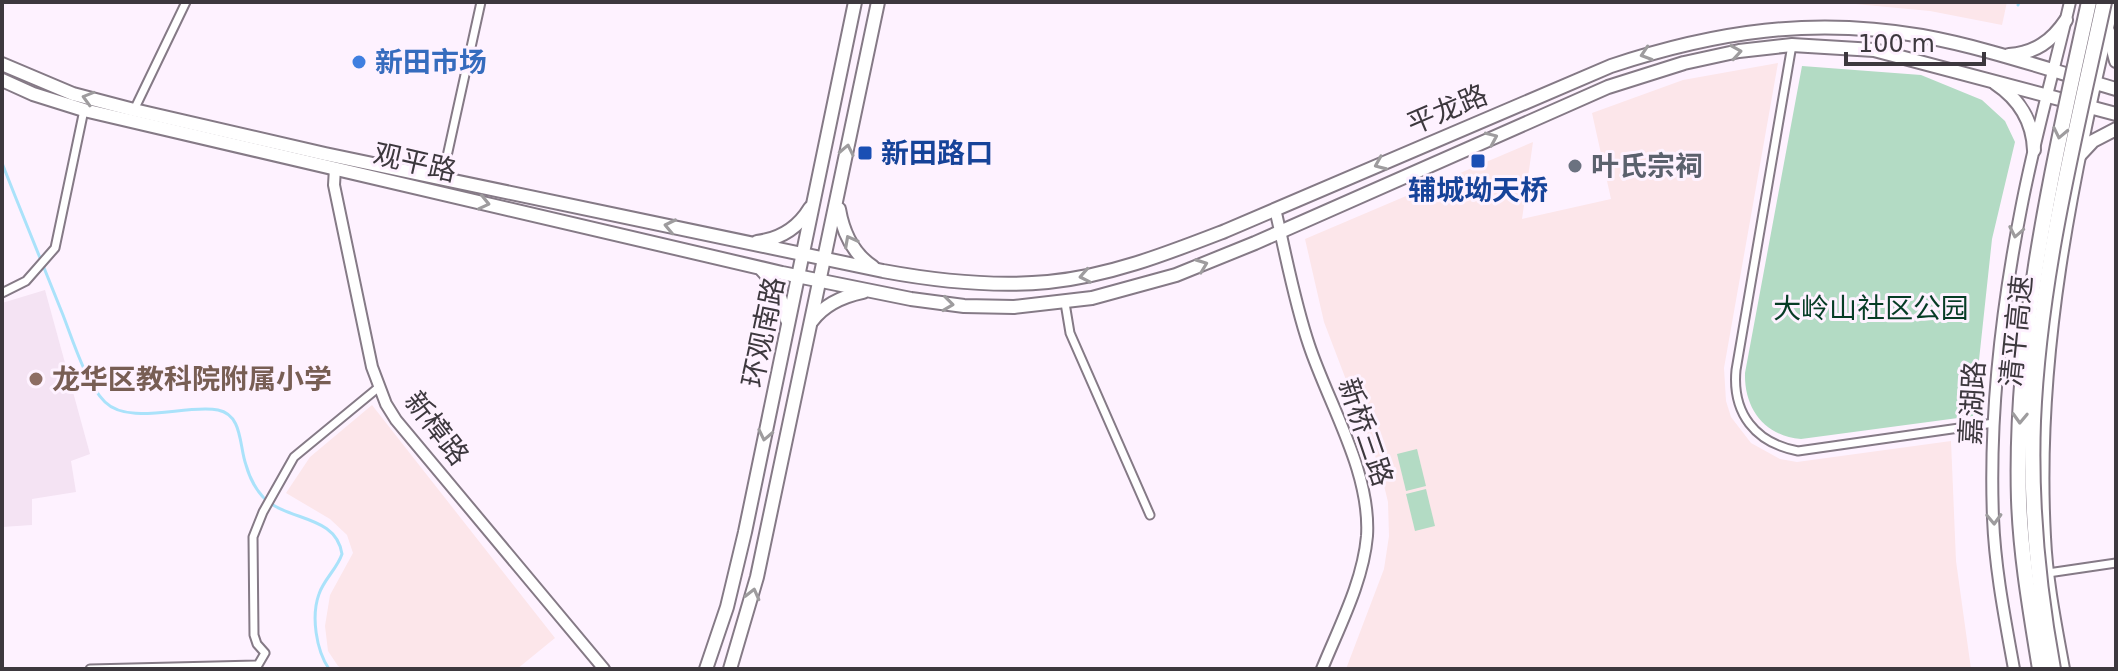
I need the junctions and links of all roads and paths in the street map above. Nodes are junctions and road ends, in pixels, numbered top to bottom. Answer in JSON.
{"nodes":[{"id":1,"x":186,"y":2,"type":"edge"},
{"id":2,"x":481,"y":2,"type":"edge"},
{"id":3,"x":855,"y":2,"type":"edge"},
{"id":4,"x":878,"y":2,"type":"edge"},
{"id":5,"x":2070,"y":2,"type":"edge"},
{"id":6,"x":2089,"y":2,"type":"edge"},
{"id":7,"x":2104,"y":2,"type":"edge"},
{"id":8,"x":2114,"y":2,"type":"edge"},
{"id":9,"x":2066,"y":20,"type":"junction"},
{"id":10,"x":2108,"y":31,"type":"junction"},
{"id":11,"x":1792,"y":45,"type":"junction"},
{"id":12,"x":1998,"y":56,"type":"junction"},
{"id":13,"x":2116,"y":61,"type":"edge"},
{"id":14,"x":2,"y":64,"type":"edge"},
{"id":15,"x":2053,"y":71,"type":"junction"},
{"id":16,"x":1985,"y":78,"type":"junction"},
{"id":17,"x":2,"y":80,"type":"edge"},
{"id":18,"x":2095,"y":83,"type":"junction"},
{"id":19,"x":2116,"y":89,"type":"edge"},
{"id":20,"x":2047,"y":95,"type":"junction"},
{"id":21,"x":2090,"y":107,"type":"junction"},
{"id":22,"x":84,"y":110,"type":"junction"},
{"id":23,"x":134,"y":110,"type":"junction"},
{"id":24,"x":2116,"y":114,"type":"edge"},
{"id":25,"x":2116,"y":129,"type":"edge"},
{"id":26,"x":2034,"y":150,"type":"junction"},
{"id":27,"x":2079,"y":156,"type":"junction"},
{"id":28,"x":335,"y":168,"type":"junction"},
{"id":29,"x":442,"y":179,"type":"junction"},
{"id":30,"x":838,"y":196,"type":"junction"},
{"id":31,"x":814,"y":201,"type":"junction"},
{"id":32,"x":1275,"y":209,"type":"junction"},
{"id":33,"x":1280,"y":232,"type":"junction"},
{"id":34,"x":746,"y":242,"type":"junction"},
{"id":35,"x":803,"y":254,"type":"junction"},
{"id":36,"x":825,"y":259,"type":"junction"},
{"id":37,"x":759,"y":268,"type":"junction"},
{"id":38,"x":883,"y":271,"type":"junction"},
{"id":39,"x":799,"y":277,"type":"junction"},
{"id":40,"x":820,"y":281,"type":"junction"},
{"id":41,"x":871,"y":292,"type":"junction"},
{"id":42,"x":2,"y":293,"type":"edge"},
{"id":43,"x":1065,"y":303,"type":"junction"},
{"id":44,"x":812,"y":321,"type":"junction"},
{"id":45,"x":787,"y":334,"type":"junction"},
{"id":46,"x":379,"y":387,"type":"junction"},
{"id":47,"x":1994,"y":423,"type":"junction"},
{"id":48,"x":1150,"y":515,"type":"dead end"},
{"id":49,"x":2116,"y":563,"type":"edge"},
{"id":50,"x":2048,"y":573,"type":"junction"},
{"id":51,"x":90,"y":669,"type":"edge"},
{"id":52,"x":604,"y":669,"type":"edge"},
{"id":53,"x":706,"y":669,"type":"edge"},
{"id":54,"x":730,"y":669,"type":"edge"},
{"id":55,"x":1322,"y":669,"type":"edge"},
{"id":56,"x":2014,"y":669,"type":"edge"},
{"id":57,"x":2040,"y":669,"type":"edge"},
{"id":58,"x":2053,"y":669,"type":"edge"},
{"id":59,"x":2064,"y":669,"type":"edge"}],
"edges":[{"from":1,"to":23,"type":"street"},
{"from":2,"to":29,"type":"street"},
{"from":3,"to":31,"type":"main road","name":"环观南路"},
{"from":30,"to":4,"type":"main road","name":"环观南路","one_way":true},
{"from":5,"to":9,"type":"main road","name":"嘉湖路"},
{"from":6,"to":57,"type":"highway","name":"清平高速","one_way":true,"bridge":true},
{"from":7,"to":58,"type":"highway","name":"清平高速","bridge":true},
{"from":8,"to":10,"type":"main road"},
{"from":9,"to":12,"type":"main road"},
{"from":9,"to":15,"type":"main road","name":"嘉湖路"},
{"from":10,"to":13,"type":"main road"},
{"from":10,"to":18,"type":"main road"},
{"from":11,"to":16,"type":"main road","name":"平龙路"},
{"from":33,"to":11,"type":"main road","name":"平龙路","one_way":true},
{"from":11,"to":47,"type":"street"},
{"from":12,"to":15,"type":"main road","name":"平龙路"},
{"from":12,"to":32,"type":"main road","name":"平龙路","one_way":true},
{"from":23,"to":14,"type":"main road","name":"观平路","one_way":true},
{"from":15,"to":18,"type":"main road","name":"平龙路"},
{"from":15,"to":20,"type":"main road","name":"嘉湖路"},
{"from":16,"to":20,"type":"main road","name":"平龙路"},
{"from":16,"to":26,"type":"main road"},
{"from":17,"to":22,"type":"main road","name":"观平路"},
{"from":18,"to":19,"type":"main road","name":"平龙路"},
{"from":18,"to":21,"type":"main road"},
{"from":20,"to":21,"type":"main road","name":"平龙路"},
{"from":20,"to":26,"type":"main road","name":"嘉湖路"},
{"from":21,"to":24,"type":"main road","name":"平龙路"},
{"from":21,"to":27,"type":"main road"},
{"from":22,"to":28,"type":"main road","name":"观平路"},
{"from":22,"to":42,"type":"street"},
{"from":23,"to":29,"type":"main road","name":"观平路"},
{"from":25,"to":27,"type":"main road"},
{"from":26,"to":47,"type":"main road","name":"嘉湖路","one_way":true},
{"from":27,"to":50,"type":"main road"},
{"from":28,"to":37,"type":"main road","name":"观平路","one_way":true},
{"from":28,"to":46,"type":"main road","name":"新樟路"},
{"from":34,"to":29,"type":"main road","name":"观平路","one_way":true},
{"from":30,"to":36,"type":"main road","name":"环观南路"},
{"from":38,"to":30,"type":"main road","one_way":true},
{"from":31,"to":34,"type":"main road"},
{"from":31,"to":35,"type":"main road","name":"环观南路"},
{"from":32,"to":33,"type":"main road","name":"新桥三路"},
{"from":32,"to":38,"type":"main road","name":"平龙路","one_way":true},
{"from":43,"to":33,"type":"main road","name":"平龙路","one_way":true},
{"from":33,"to":55,"type":"main road","name":"新桥三路"},
{"from":34,"to":35,"type":"main road","name":"观平路"},
{"from":35,"to":36,"type":"main road","name":"平龙路"},
{"from":35,"to":39,"type":"main road","name":"环观南路"},
{"from":36,"to":38,"type":"main road","name":"平龙路"},
{"from":36,"to":40,"type":"main road","name":"环观南路"},
{"from":37,"to":39,"type":"main road","name":"观平路"},
{"from":37,"to":45,"type":"main road"},
{"from":39,"to":40,"type":"main road","name":"观平路"},
{"from":39,"to":45,"type":"main road","name":"环观南路"},
{"from":40,"to":41,"type":"main road","name":"平龙路"},
{"from":40,"to":44,"type":"main road","name":"环观南路"},
{"from":41,"to":43,"type":"main road","name":"平龙路","one_way":true},
{"from":41,"to":44,"type":"main road"},
{"from":43,"to":48,"type":"street"},
{"from":54,"to":44,"type":"main road","name":"环观南路","one_way":true},
{"from":45,"to":53,"type":"main road","name":"环观南路","one_way":true},
{"from":46,"to":51,"type":"street"},
{"from":46,"to":52,"type":"main road","name":"新樟路"},
{"from":47,"to":56,"type":"main road","name":"嘉湖路","one_way":true},
{"from":49,"to":50,"type":"street"},
{"from":50,"to":59,"type":"main road"}]}
